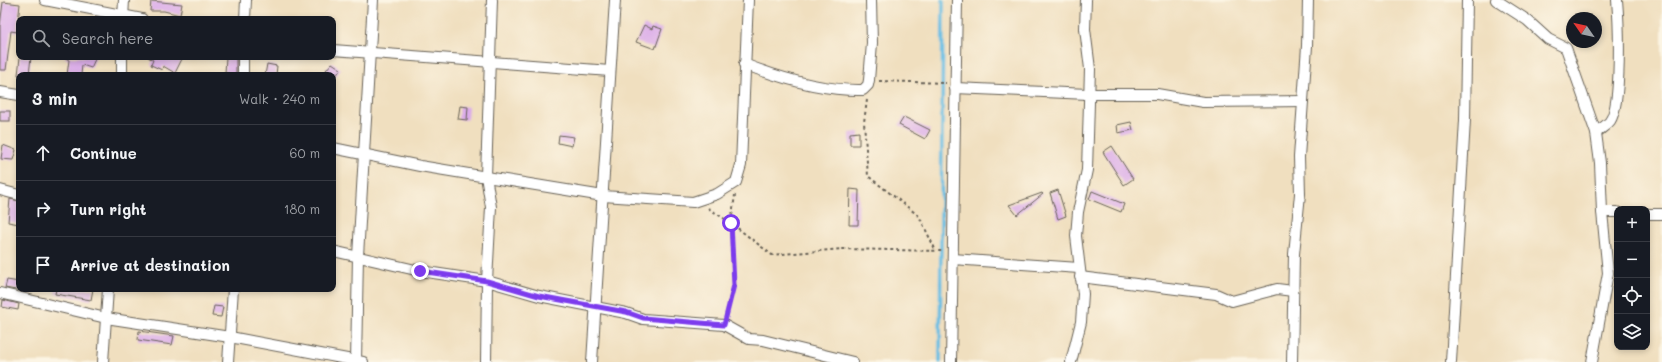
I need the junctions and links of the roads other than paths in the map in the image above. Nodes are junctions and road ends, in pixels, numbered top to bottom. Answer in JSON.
{"nodes":[{"id":1,"x":45,"y":0,"type":"edge"},
{"id":2,"x":124,"y":0,"type":"edge"},
{"id":3,"x":246,"y":0,"type":"edge"},
{"id":4,"x":373,"y":0,"type":"edge"},
{"id":5,"x":492,"y":0,"type":"edge"},
{"id":6,"x":615,"y":0,"type":"edge"},
{"id":7,"x":748,"y":0,"type":"edge"},
{"id":8,"x":872,"y":0,"type":"edge"},
{"id":9,"x":957,"y":0,"type":"edge"},
{"id":10,"x":1086,"y":0,"type":"edge"},
{"id":11,"x":1308,"y":0,"type":"edge"},
{"id":12,"x":1467,"y":0,"type":"edge"},
{"id":13,"x":1496,"y":0,"type":"edge"},
{"id":14,"x":1617,"y":0,"type":"edge"},
{"id":15,"x":118,"y":16,"type":"edge"},
{"id":16,"x":123,"y":16,"type":"edge"},
{"id":17,"x":245,"y":16,"type":"edge"},
{"id":18,"x":336,"y":50,"type":"edge"},
{"id":19,"x":370,"y":53,"type":"junction"},
{"id":20,"x":122,"y":60,"type":"edge"},
{"id":21,"x":243,"y":60,"type":"edge"},
{"id":22,"x":489,"y":61,"type":"junction"},
{"id":23,"x":744,"y":64,"type":"junction"},
{"id":24,"x":610,"y":71,"type":"junction"},
{"id":25,"x":122,"y":72,"type":"edge"},
{"id":26,"x":242,"y":72,"type":"edge"},
{"id":27,"x":955,"y":88,"type":"junction"},
{"id":28,"x":0,"y":92,"type":"edge"},
{"id":29,"x":1088,"y":94,"type":"junction"},
{"id":30,"x":16,"y":95,"type":"edge"},
{"id":31,"x":1302,"y":101,"type":"junction"},
{"id":32,"x":1596,"y":133,"type":"junction"},
{"id":33,"x":336,"y":149,"type":"edge"},
{"id":34,"x":363,"y":156,"type":"junction"},
{"id":35,"x":486,"y":176,"type":"junction"},
{"id":36,"x":0,"y":190,"type":"edge"},
{"id":37,"x":16,"y":194,"type":"edge"},
{"id":38,"x":603,"y":196,"type":"junction"},
{"id":39,"x":1602,"y":212,"type":"junction"},
{"id":40,"x":1614,"y":212,"type":"edge"},
{"id":41,"x":1650,"y":214,"type":"edge"},
{"id":42,"x":1662,"y":214,"type":"edge"},
{"id":43,"x":336,"y":252,"type":"edge"},
{"id":44,"x":358,"y":256,"type":"junction"},
{"id":45,"x":953,"y":259,"type":"junction"},
{"id":46,"x":1080,"y":272,"type":"junction"},
{"id":47,"x":487,"y":281,"type":"junction"},
{"id":48,"x":1293,"y":291,"type":"junction"},
{"id":49,"x":108,"y":292,"type":"edge"},
{"id":50,"x":233,"y":292,"type":"edge"},
{"id":51,"x":0,"y":293,"type":"edge"},
{"id":52,"x":596,"y":307,"type":"junction"},
{"id":53,"x":106,"y":318,"type":"junction"},
{"id":54,"x":230,"y":337,"type":"junction"},
{"id":55,"x":103,"y":362,"type":"edge"},
{"id":56,"x":228,"y":362,"type":"edge"},
{"id":57,"x":359,"y":362,"type":"edge"},
{"id":58,"x":486,"y":362,"type":"edge"},
{"id":59,"x":592,"y":362,"type":"edge"},
{"id":60,"x":853,"y":362,"type":"edge"},
{"id":61,"x":951,"y":362,"type":"edge"},
{"id":62,"x":1071,"y":362,"type":"edge"},
{"id":63,"x":1292,"y":362,"type":"edge"},
{"id":64,"x":1451,"y":362,"type":"edge"},
{"id":65,"x":1592,"y":362,"type":"edge"}],
"edges":[{"from":1,"to":15,"type":"street"},
{"from":2,"to":16,"type":"street"},
{"from":3,"to":17,"type":"street"},
{"from":4,"to":19,"type":"street"},
{"from":5,"to":22,"type":"street"},
{"from":6,"to":24,"type":"street"},
{"from":7,"to":23,"type":"street"},
{"from":8,"to":23,"type":"street"},
{"from":9,"to":27,"type":"street"},
{"from":10,"to":29,"type":"street"},
{"from":11,"to":31,"type":"street"},
{"from":12,"to":64,"type":"street"},
{"from":13,"to":32,"type":"street"},
{"from":14,"to":32,"type":"street"},
{"from":18,"to":19,"type":"street"},
{"from":19,"to":22,"type":"street"},
{"from":19,"to":34,"type":"street"},
{"from":20,"to":25,"type":"street"},
{"from":21,"to":26,"type":"street"},
{"from":22,"to":24,"type":"street"},
{"from":22,"to":35,"type":"street"},
{"from":23,"to":38,"type":"street"},
{"from":24,"to":38,"type":"street"},
{"from":27,"to":29,"type":"street"},
{"from":27,"to":45,"type":"street"},
{"from":28,"to":30,"type":"street"},
{"from":29,"to":31,"type":"street"},
{"from":29,"to":46,"type":"street"},
{"from":31,"to":48,"type":"street"},
{"from":32,"to":39,"type":"street"},
{"from":33,"to":34,"type":"street"},
{"from":34,"to":35,"type":"street"},
{"from":34,"to":44,"type":"street"},
{"from":35,"to":38,"type":"street"},
{"from":35,"to":47,"type":"street"},
{"from":36,"to":37,"type":"street"},
{"from":38,"to":52,"type":"street"},
{"from":39,"to":40,"type":"street"},
{"from":39,"to":65,"type":"street"},
{"from":41,"to":42,"type":"street"},
{"from":43,"to":44,"type":"street"},
{"from":44,"to":47,"type":"street"},
{"from":44,"to":57,"type":"street"},
{"from":45,"to":46,"type":"street"},
{"from":45,"to":61,"type":"street"},
{"from":46,"to":48,"type":"street"},
{"from":46,"to":62,"type":"street"},
{"from":47,"to":52,"type":"street"},
{"from":47,"to":58,"type":"street"},
{"from":48,"to":63,"type":"street"},
{"from":49,"to":53,"type":"street"},
{"from":50,"to":54,"type":"street"},
{"from":51,"to":53,"type":"street"},
{"from":52,"to":59,"type":"street"},
{"from":52,"to":60,"type":"street"},
{"from":53,"to":54,"type":"street"},
{"from":53,"to":55,"type":"street"},
{"from":54,"to":56,"type":"street"},
{"from":54,"to":57,"type":"street"}]}
